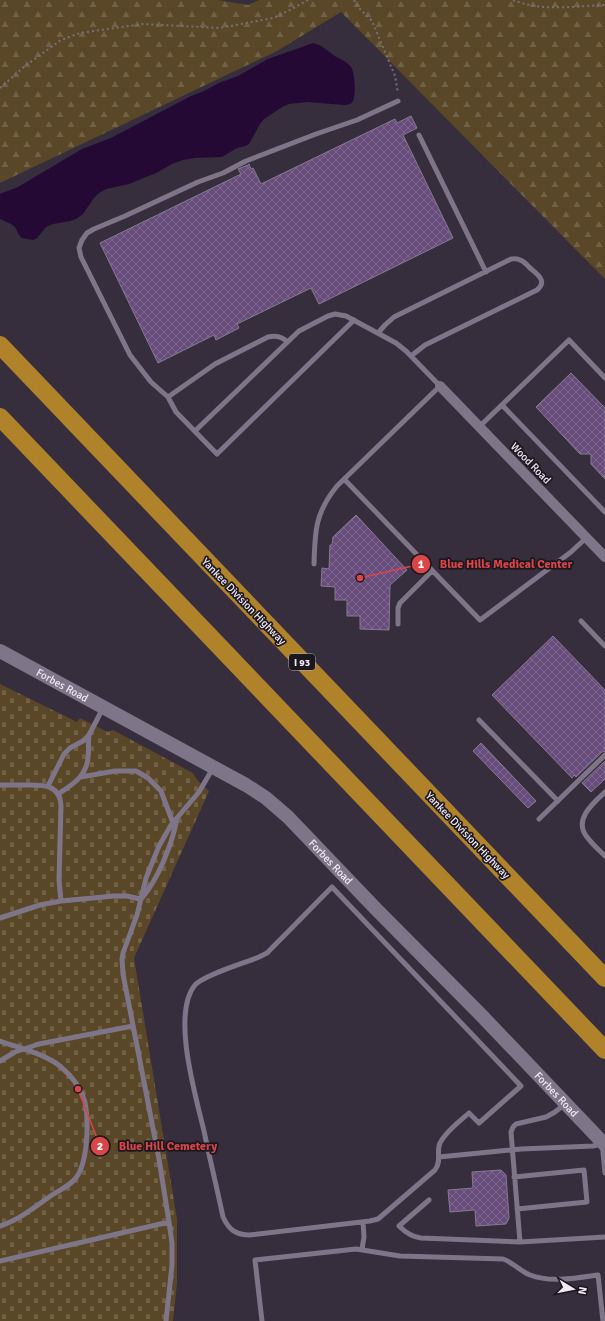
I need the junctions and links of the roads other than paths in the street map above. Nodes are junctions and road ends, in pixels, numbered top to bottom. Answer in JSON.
{"nodes":[{"id":1,"x":398,"y":101,"type":"road end"},
{"id":2,"x":419,"y":135,"type":"dead end"},
{"id":3,"x":486,"y":272,"type":"junction"},
{"id":4,"x":354,"y":320,"type":"junction"},
{"id":5,"x":378,"y":334,"type":"junction"},
{"id":6,"x":287,"y":342,"type":"junction"},
{"id":7,"x":0,"y":345,"type":"edge"},
{"id":8,"x":411,"y":356,"type":"junction"},
{"id":9,"x":605,"y":378,"type":"edge"},
{"id":10,"x":440,"y":386,"type":"junction"},
{"id":11,"x":168,"y":397,"type":"junction"},
{"id":12,"x":502,"y":405,"type":"junction"},
{"id":13,"x":0,"y":418,"type":"edge"},
{"id":14,"x":479,"y":427,"type":"junction"},
{"id":15,"x":195,"y":431,"type":"junction"},
{"id":16,"x":344,"y":479,"type":"junction"},
{"id":17,"x":605,"y":512,"type":"edge"},
{"id":18,"x":586,"y":538,"type":"junction"},
{"id":19,"x":604,"y":554,"type":"edge"},
{"id":20,"x":314,"y":564,"type":"dead end"},
{"id":21,"x":432,"y":571,"type":"junction"},
{"id":22,"x":581,"y":622,"type":"dead end"},
{"id":23,"x":398,"y":624,"type":"dead end"},
{"id":24,"x":605,"y":646,"type":"edge"},
{"id":25,"x":0,"y":651,"type":"edge"},
{"id":26,"x":103,"y":707,"type":"junction"},
{"id":27,"x":480,"y":720,"type":"dead end"},
{"id":28,"x":89,"y":735,"type":"junction"},
{"id":29,"x":605,"y":755,"type":"edge"},
{"id":30,"x":213,"y":767,"type":"junction"},
{"id":31,"x":81,"y":777,"type":"junction"},
{"id":32,"x":0,"y":785,"type":"edge"},
{"id":33,"x":48,"y":786,"type":"junction"},
{"id":34,"x":605,"y":792,"type":"edge"},
{"id":35,"x":58,"y":794,"type":"junction"},
{"id":36,"x":558,"y":801,"type":"junction"},
{"id":37,"x":177,"y":818,"type":"junction"},
{"id":38,"x":539,"y":819,"type":"dead end"},
{"id":39,"x":173,"y":823,"type":"junction"},
{"id":40,"x":605,"y":856,"type":"edge"},
{"id":41,"x":140,"y":899,"type":"junction"},
{"id":42,"x":61,"y":901,"type":"junction"},
{"id":43,"x":0,"y":918,"type":"edge"},
{"id":44,"x":605,"y":978,"type":"edge"},
{"id":45,"x":133,"y":1026,"type":"junction"},
{"id":46,"x":0,"y":1041,"type":"edge"},
{"id":47,"x":23,"y":1049,"type":"junction"},
{"id":48,"x":605,"y":1050,"type":"edge"},
{"id":49,"x":0,"y":1061,"type":"edge"},
{"id":50,"x":565,"y":1104,"type":"junction"},
{"id":51,"x":603,"y":1143,"type":"edge"},
{"id":52,"x":512,"y":1150,"type":"junction"},
{"id":53,"x":439,"y":1157,"type":"junction"},
{"id":54,"x":605,"y":1173,"type":"edge"},
{"id":55,"x":514,"y":1177,"type":"junction"},
{"id":56,"x":429,"y":1200,"type":"dead end"},
{"id":57,"x":517,"y":1209,"type":"junction"},
{"id":58,"x":169,"y":1222,"type":"junction"},
{"id":59,"x":363,"y":1222,"type":"junction"},
{"id":60,"x":0,"y":1226,"type":"edge"},
{"id":61,"x":605,"y":1236,"type":"edge"},
{"id":62,"x":520,"y":1242,"type":"junction"},
{"id":63,"x":362,"y":1249,"type":"junction"},
{"id":64,"x":0,"y":1261,"type":"edge"},
{"id":65,"x":166,"y":1321,"type":"edge"},
{"id":66,"x":262,"y":1321,"type":"edge"},
{"id":67,"x":603,"y":1321,"type":"edge"}],
"edges":[{"from":1,"to":11,"type":"lane"},
{"from":2,"to":3,"type":"lane"},
{"from":3,"to":5,"type":"lane"},
{"from":3,"to":8,"type":"lane"},
{"from":4,"to":5,"type":"lane"},
{"from":4,"to":6,"type":"lane"},
{"from":4,"to":15,"type":"lane"},
{"from":5,"to":8,"type":"lane"},
{"from":6,"to":11,"type":"lane"},
{"from":6,"to":15,"type":"lane"},
{"from":7,"to":44,"type":"highway","name":"Yankee Division Highway","number":"I 93"},
{"from":8,"to":10,"type":"lane"},
{"from":9,"to":12,"type":"lane"},
{"from":10,"to":14,"type":"street","name":"Wood Road"},
{"from":10,"to":16,"type":"lane"},
{"from":11,"to":15,"type":"lane"},
{"from":12,"to":14,"type":"lane"},
{"from":12,"to":17,"type":"lane"},
{"from":13,"to":48,"type":"highway"},
{"from":14,"to":18,"type":"street","name":"Wood Road"},
{"from":16,"to":20,"type":"lane"},
{"from":16,"to":21,"type":"lane"},
{"from":18,"to":19,"type":"street","name":"Wood Road"},
{"from":18,"to":21,"type":"lane"},
{"from":21,"to":23,"type":"lane"},
{"from":22,"to":24,"type":"lane"},
{"from":25,"to":26,"type":"street","name":"Forbes Road"},
{"from":26,"to":28,"type":"lane"},
{"from":26,"to":30,"type":"street","name":"Forbes Road"},
{"from":27,"to":36,"type":"lane"},
{"from":28,"to":31,"type":"lane"},
{"from":28,"to":33,"type":"lane"},
{"from":29,"to":36,"type":"lane"},
{"from":30,"to":37,"type":"lane"},
{"from":30,"to":50,"type":"street","name":"Forbes Road"},
{"from":31,"to":35,"type":"lane"},
{"from":31,"to":39,"type":"lane"},
{"from":32,"to":33,"type":"lane"},
{"from":33,"to":35,"type":"lane"},
{"from":34,"to":40,"type":"lane"},
{"from":35,"to":42,"type":"lane"},
{"from":36,"to":38,"type":"lane"},
{"from":37,"to":39,"type":"lane"},
{"from":37,"to":41,"type":"lane"},
{"from":39,"to":41,"type":"lane"},
{"from":41,"to":42,"type":"lane"},
{"from":41,"to":45,"type":"lane"},
{"from":42,"to":43,"type":"lane"},
{"from":45,"to":47,"type":"lane"},
{"from":45,"to":58,"type":"lane"},
{"from":46,"to":47,"type":"lane"},
{"from":47,"to":49,"type":"lane"},
{"from":47,"to":60,"type":"lane"},
{"from":50,"to":51,"type":"street","name":"Forbes Road"},
{"from":50,"to":52,"type":"lane"},
{"from":51,"to":52,"type":"lane"},
{"from":51,"to":54,"type":"lane"},
{"from":52,"to":53,"type":"lane"},
{"from":52,"to":55,"type":"lane"},
{"from":53,"to":59,"type":"lane"},
{"from":53,"to":59,"type":"lane"},
{"from":55,"to":57,"type":"lane"},
{"from":55,"to":57,"type":"lane"},
{"from":56,"to":62,"type":"lane"},
{"from":57,"to":62,"type":"lane"},
{"from":58,"to":64,"type":"lane"},
{"from":58,"to":65,"type":"lane"},
{"from":59,"to":63,"type":"lane"},
{"from":61,"to":62,"type":"lane"},
{"from":63,"to":66,"type":"lane"},
{"from":63,"to":67,"type":"lane"}]}
